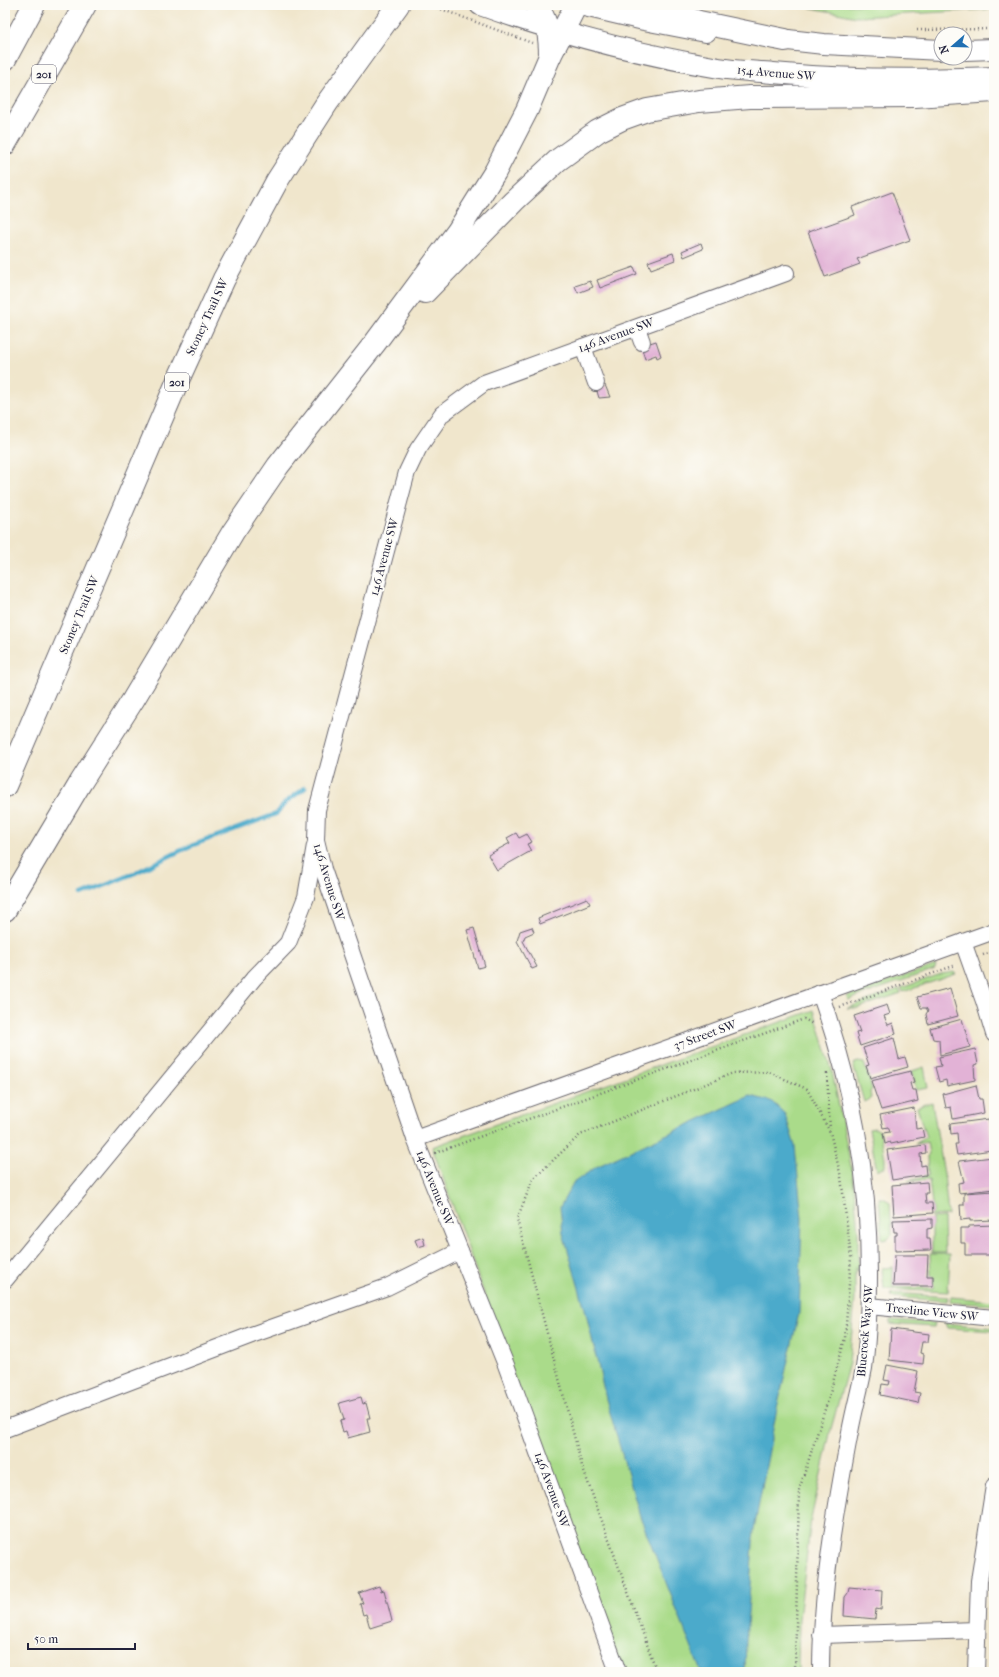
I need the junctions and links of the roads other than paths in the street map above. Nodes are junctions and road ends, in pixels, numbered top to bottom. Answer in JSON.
{"nodes":[{"id":1,"x":34,"y":5,"type":"edge"},
{"id":2,"x":84,"y":5,"type":"edge"},
{"id":3,"x":398,"y":5,"type":"edge"},
{"id":4,"x":480,"y":5,"type":"edge"},
{"id":5,"x":536,"y":5,"type":"edge"},
{"id":6,"x":576,"y":5,"type":"edge"},
{"id":7,"x":580,"y":5,"type":"edge"},
{"id":8,"x":645,"y":5,"type":"edge"},
{"id":9,"x":555,"y":30,"type":"junction"},
{"id":10,"x":785,"y":40,"type":"junction"},
{"id":11,"x":994,"y":49,"type":"edge"},
{"id":12,"x":933,"y":50,"type":"edge"},
{"id":13,"x":973,"y":50,"type":"edge"},
{"id":14,"x":5,"y":59,"type":"edge"},
{"id":15,"x":994,"y":77,"type":"edge"},
{"id":16,"x":994,"y":91,"type":"edge"},
{"id":17,"x":5,"y":144,"type":"edge"},
{"id":18,"x":786,"y":273,"type":"dead end"},
{"id":19,"x":375,"y":343,"type":"junction"},
{"id":20,"x":583,"y":347,"type":"junction"},
{"id":21,"x":596,"y":383,"type":"dead end"},
{"id":22,"x":5,"y":786,"type":"edge"},
{"id":23,"x":316,"y":840,"type":"junction"},
{"id":24,"x":5,"y":910,"type":"edge"},
{"id":25,"x":994,"y":931,"type":"edge"},
{"id":26,"x":963,"y":942,"type":"junction"},
{"id":27,"x":820,"y":993,"type":"junction"},
{"id":28,"x":994,"y":1034,"type":"edge"},
{"id":29,"x":415,"y":1139,"type":"junction"},
{"id":30,"x":460,"y":1251,"type":"junction"},
{"id":31,"x":5,"y":1280,"type":"edge"},
{"id":32,"x":869,"y":1306,"type":"junction"},
{"id":33,"x":994,"y":1318,"type":"edge"},
{"id":34,"x":5,"y":1429,"type":"edge"},
{"id":35,"x":994,"y":1486,"type":"edge"},
{"id":36,"x":977,"y":1630,"type":"junction"},
{"id":37,"x":821,"y":1635,"type":"junction"},
{"id":38,"x":618,"y":1672,"type":"edge"},
{"id":39,"x":821,"y":1672,"type":"edge"},
{"id":40,"x":976,"y":1672,"type":"edge"}],
"edges":[{"from":1,"to":14,"type":"highway"},
{"from":2,"to":17,"type":"highway","number":"201"},
{"from":3,"to":22,"type":"highway","name":"Stoney Trail SW","number":"201"},
{"from":4,"to":9,"type":"main road","name":"154 Avenue SW"},
{"from":5,"to":9,"type":"highway"},
{"from":6,"to":9,"type":"highway"},
{"from":7,"to":10,"type":"main road"},
{"from":8,"to":10,"type":"highway"},
{"from":9,"to":15,"type":"main road","name":"154 Avenue SW"},
{"from":9,"to":19,"type":"highway"},
{"from":10,"to":12,"type":"main road"},
{"from":11,"to":13,"type":"main road"},
{"from":16,"to":19,"type":"highway"},
{"from":18,"to":20,"type":"street","name":"146 Avenue SW"},
{"from":19,"to":24,"type":"highway"},
{"from":20,"to":21,"type":"street"},
{"from":20,"to":23,"type":"street","name":"146 Avenue SW"},
{"from":23,"to":29,"type":"street","name":"146 Avenue SW"},
{"from":23,"to":31,"type":"street"},
{"from":25,"to":26,"type":"street","name":"37 Street SW"},
{"from":26,"to":27,"type":"street","name":"37 Street SW"},
{"from":26,"to":28,"type":"street"},
{"from":27,"to":29,"type":"street","name":"37 Street SW"},
{"from":27,"to":32,"type":"street","name":"Bluerock Way SW"},
{"from":29,"to":30,"type":"street","name":"146 Avenue SW"},
{"from":30,"to":34,"type":"street"},
{"from":30,"to":38,"type":"street","name":"146 Avenue SW"},
{"from":32,"to":33,"type":"street","name":"Treeline View SW"},
{"from":32,"to":37,"type":"street","name":"Bluerock Way SW"},
{"from":35,"to":36,"type":"street"},
{"from":36,"to":37,"type":"street"},
{"from":36,"to":40,"type":"street"},
{"from":37,"to":39,"type":"street","name":"Bluerock Way SW"}]}
